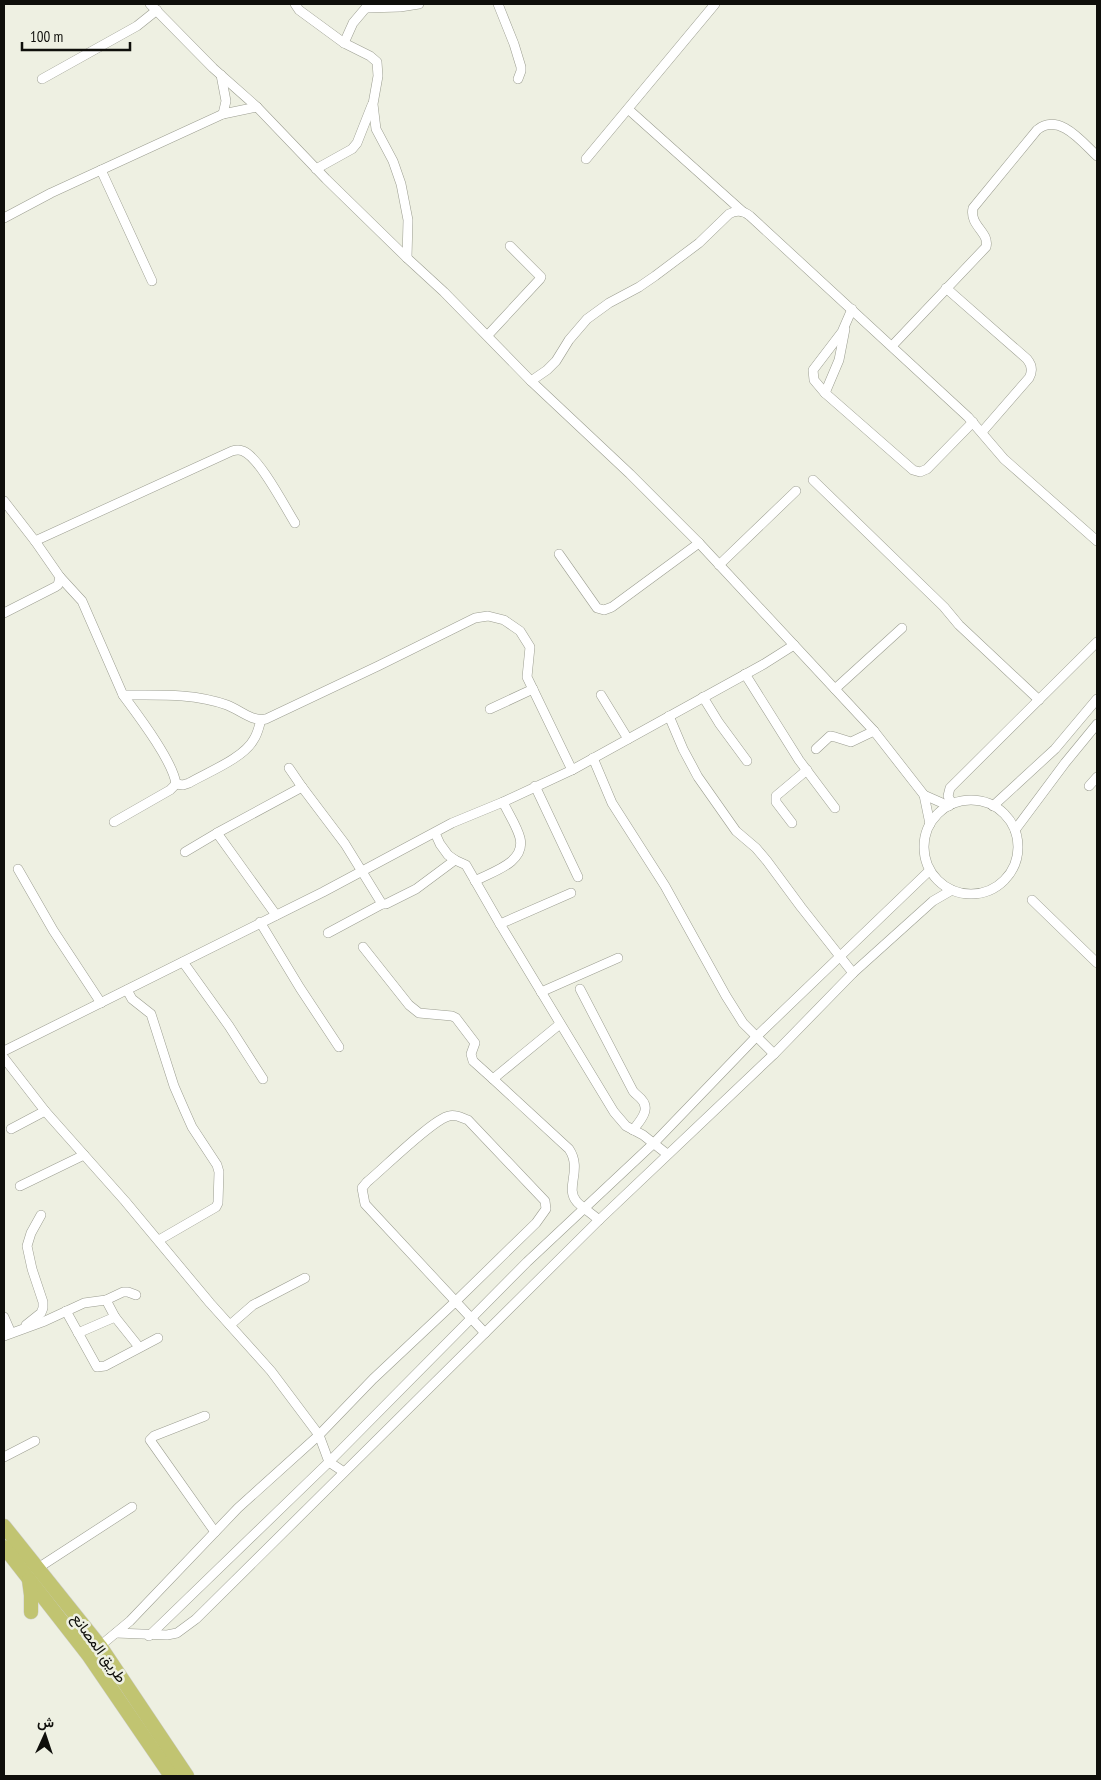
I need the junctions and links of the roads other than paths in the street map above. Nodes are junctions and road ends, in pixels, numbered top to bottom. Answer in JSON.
{"nodes":[{"id":1,"x":295,"y":4,"type":"edge"},
{"id":2,"x":419,"y":4,"type":"edge"},
{"id":3,"x":498,"y":4,"type":"edge"},
{"id":4,"x":715,"y":4,"type":"edge"},
{"id":5,"x":368,"y":6,"type":"edge"},
{"id":6,"x":154,"y":7,"type":"edge"},
{"id":7,"x":344,"y":43,"type":"junction"},
{"id":8,"x":221,"y":75,"type":"junction"},
{"id":9,"x":42,"y":79,"type":"dead end"},
{"id":10,"x":518,"y":79,"type":"dead end"},
{"id":11,"x":373,"y":104,"type":"junction"},
{"id":12,"x":257,"y":107,"type":"junction"},
{"id":13,"x":628,"y":109,"type":"junction"},
{"id":14,"x":223,"y":114,"type":"junction"},
{"id":15,"x":1097,"y":156,"type":"edge"},
{"id":16,"x":586,"y":159,"type":"dead end"},
{"id":17,"x":316,"y":169,"type":"junction"},
{"id":18,"x":101,"y":170,"type":"junction"},
{"id":19,"x":742,"y":211,"type":"junction"},
{"id":20,"x":4,"y":218,"type":"edge"},
{"id":21,"x":510,"y":246,"type":"dead end"},
{"id":22,"x":407,"y":258,"type":"junction"},
{"id":23,"x":152,"y":281,"type":"dead end"},
{"id":24,"x":946,"y":288,"type":"junction"},
{"id":25,"x":852,"y":309,"type":"junction"},
{"id":26,"x":846,"y":326,"type":"junction"},
{"id":27,"x":488,"y":335,"type":"junction"},
{"id":28,"x":892,"y":346,"type":"junction"},
{"id":29,"x":531,"y":381,"type":"junction"},
{"id":30,"x":825,"y":393,"type":"junction"},
{"id":31,"x":973,"y":422,"type":"junction"},
{"id":32,"x":982,"y":432,"type":"junction"},
{"id":33,"x":813,"y":480,"type":"dead end"},
{"id":34,"x":796,"y":491,"type":"dead end"},
{"id":35,"x":4,"y":501,"type":"edge"},
{"id":36,"x":295,"y":523,"type":"dead end"},
{"id":37,"x":35,"y":541,"type":"junction"},
{"id":38,"x":1097,"y":541,"type":"edge"},
{"id":39,"x":699,"y":543,"type":"junction"},
{"id":40,"x":559,"y":554,"type":"dead end"},
{"id":41,"x":719,"y":565,"type":"junction"},
{"id":42,"x":60,"y":577,"type":"junction"},
{"id":43,"x":4,"y":613,"type":"edge"},
{"id":44,"x":902,"y":628,"type":"dead end"},
{"id":45,"x":1097,"y":642,"type":"edge"},
{"id":46,"x":794,"y":645,"type":"junction"},
{"id":47,"x":745,"y":674,"type":"junction"},
{"id":48,"x":533,"y":689,"type":"junction"},
{"id":49,"x":835,"y":689,"type":"junction"},
{"id":50,"x":123,"y":694,"type":"junction"},
{"id":51,"x":602,"y":696,"type":"dead end"},
{"id":52,"x":703,"y":697,"type":"junction"},
{"id":53,"x":1097,"y":699,"type":"edge"},
{"id":54,"x":1040,"y":700,"type":"junction"},
{"id":55,"x":490,"y":709,"type":"dead end"},
{"id":56,"x":669,"y":716,"type":"junction"},
{"id":57,"x":260,"y":720,"type":"junction"},
{"id":58,"x":1097,"y":724,"type":"edge"},
{"id":59,"x":874,"y":731,"type":"junction"},
{"id":60,"x":628,"y":739,"type":"junction"},
{"id":61,"x":816,"y":749,"type":"dead end"},
{"id":62,"x":593,"y":758,"type":"junction"},
{"id":63,"x":747,"y":761,"type":"dead end"},
{"id":64,"x":289,"y":768,"type":"dead end"},
{"id":65,"x":572,"y":770,"type":"junction"},
{"id":66,"x":807,"y":770,"type":"junction"},
{"id":67,"x":1097,"y":777,"type":"edge"},
{"id":68,"x":176,"y":784,"type":"junction"},
{"id":69,"x":535,"y":786,"type":"junction"},
{"id":70,"x":1089,"y":786,"type":"dead end"},
{"id":71,"x":302,"y":788,"type":"junction"},
{"id":72,"x":924,"y":795,"type":"junction"},
{"id":73,"x":503,"y":802,"type":"junction"},
{"id":74,"x":950,"y":805,"type":"junction"},
{"id":75,"x":993,"y":806,"type":"junction"},
{"id":76,"x":835,"y":808,"type":"dead end"},
{"id":77,"x":114,"y":822,"type":"dead end"},
{"id":78,"x":792,"y":823,"type":"dead end"},
{"id":79,"x":930,"y":824,"type":"junction"},
{"id":80,"x":1015,"y":830,"type":"junction"},
{"id":81,"x":217,"y":832,"type":"junction"},
{"id":82,"x":435,"y":833,"type":"junction"},
{"id":83,"x":185,"y":852,"type":"dead end"},
{"id":84,"x":455,"y":860,"type":"junction"},
{"id":85,"x":18,"y":869,"type":"dead end"},
{"id":86,"x":364,"y":871,"type":"junction"},
{"id":87,"x":929,"y":871,"type":"junction"},
{"id":88,"x":578,"y":877,"type":"dead end"},
{"id":89,"x":475,"y":882,"type":"junction"},
{"id":90,"x":952,"y":890,"type":"junction"},
{"id":91,"x":571,"y":893,"type":"dead end"},
{"id":92,"x":1032,"y":900,"type":"dead end"},
{"id":93,"x":382,"y":904,"type":"junction"},
{"id":94,"x":276,"y":915,"type":"junction"},
{"id":95,"x":260,"y":922,"type":"junction"},
{"id":96,"x":500,"y":924,"type":"junction"},
{"id":97,"x":328,"y":933,"type":"dead end"},
{"id":98,"x":364,"y":948,"type":"dead end"},
{"id":99,"x":840,"y":956,"type":"junction"},
{"id":100,"x":618,"y":958,"type":"dead end"},
{"id":101,"x":183,"y":962,"type":"junction"},
{"id":102,"x":1097,"y":963,"type":"edge"},
{"id":103,"x":853,"y":973,"type":"junction"},
{"id":104,"x":580,"y":989,"type":"dead end"},
{"id":105,"x":127,"y":990,"type":"junction"},
{"id":106,"x":541,"y":992,"type":"junction"},
{"id":107,"x":101,"y":1003,"type":"junction"},
{"id":108,"x":560,"y":1024,"type":"junction"},
{"id":109,"x":758,"y":1036,"type":"junction"},
{"id":110,"x":339,"y":1047,"type":"dead end"},
{"id":111,"x":4,"y":1051,"type":"edge"},
{"id":112,"x":774,"y":1054,"type":"junction"},
{"id":113,"x":4,"y":1058,"type":"edge"},
{"id":114,"x":263,"y":1079,"type":"dead end"},
{"id":115,"x":493,"y":1079,"type":"junction"},
{"id":116,"x":45,"y":1111,"type":"junction"},
{"id":117,"x":11,"y":1129,"type":"dead end"},
{"id":118,"x":634,"y":1130,"type":"junction"},
{"id":119,"x":654,"y":1143,"type":"junction"},
{"id":120,"x":667,"y":1154,"type":"junction"},
{"id":121,"x":84,"y":1155,"type":"junction"},
{"id":122,"x":20,"y":1186,"type":"dead end"},
{"id":123,"x":585,"y":1208,"type":"junction"},
{"id":124,"x":41,"y":1216,"type":"dead end"},
{"id":125,"x":599,"y":1220,"type":"junction"},
{"id":126,"x":159,"y":1240,"type":"junction"},
{"id":127,"x":305,"y":1278,"type":"dead end"},
{"id":128,"x":136,"y":1295,"type":"dead end"},
{"id":129,"x":106,"y":1300,"type":"junction"},
{"id":130,"x":455,"y":1302,"type":"junction"},
{"id":131,"x":66,"y":1311,"type":"junction"},
{"id":132,"x":4,"y":1317,"type":"edge"},
{"id":133,"x":115,"y":1317,"type":"junction"},
{"id":134,"x":471,"y":1318,"type":"junction"},
{"id":135,"x":230,"y":1325,"type":"junction"},
{"id":136,"x":22,"y":1329,"type":"junction"},
{"id":137,"x":78,"y":1333,"type":"junction"},
{"id":138,"x":485,"y":1333,"type":"junction"},
{"id":139,"x":8,"y":1335,"type":"edge"},
{"id":140,"x":158,"y":1338,"type":"dead end"},
{"id":141,"x":140,"y":1347,"type":"junction"},
{"id":142,"x":205,"y":1416,"type":"dead end"},
{"id":143,"x":319,"y":1435,"type":"junction"},
{"id":144,"x":35,"y":1441,"type":"dead end"},
{"id":145,"x":4,"y":1457,"type":"edge"},
{"id":146,"x":330,"y":1462,"type":"junction"},
{"id":147,"x":344,"y":1472,"type":"junction"},
{"id":148,"x":132,"y":1507,"type":"dead end"},
{"id":149,"x":4,"y":1526,"type":"edge"},
{"id":150,"x":215,"y":1532,"type":"junction"},
{"id":151,"x":4,"y":1547,"type":"edge"},
{"id":152,"x":38,"y":1568,"type":"junction"},
{"id":153,"x":29,"y":1580,"type":"junction"},
{"id":154,"x":31,"y":1612,"type":"dead end"},
{"id":155,"x":116,"y":1633,"type":"junction"},
{"id":156,"x":149,"y":1636,"type":"junction"},
{"id":157,"x":100,"y":1646,"type":"junction"},
{"id":158,"x":171,"y":1776,"type":"edge"},
{"id":159,"x":187,"y":1776,"type":"edge"}],
"edges":[{"from":1,"to":7,"type":"street"},
{"from":2,"to":5,"type":"street"},
{"from":3,"to":10,"type":"street"},
{"from":4,"to":13,"type":"street"},
{"from":5,"to":7,"type":"street"},
{"from":6,"to":8,"type":"street"},
{"from":6,"to":9,"type":"street"},
{"from":7,"to":11,"type":"street"},
{"from":8,"to":12,"type":"street"},
{"from":8,"to":14,"type":"street"},
{"from":11,"to":17,"type":"street"},
{"from":11,"to":22,"type":"street"},
{"from":12,"to":14,"type":"street"},
{"from":12,"to":17,"type":"street"},
{"from":13,"to":16,"type":"street"},
{"from":13,"to":19,"type":"street"},
{"from":14,"to":18,"type":"street"},
{"from":15,"to":24,"type":"street"},
{"from":17,"to":22,"type":"street"},
{"from":18,"to":20,"type":"street"},
{"from":18,"to":23,"type":"street"},
{"from":19,"to":25,"type":"street"},
{"from":19,"to":29,"type":"street"},
{"from":21,"to":27,"type":"street"},
{"from":22,"to":27,"type":"street"},
{"from":24,"to":28,"type":"street"},
{"from":24,"to":32,"type":"street"},
{"from":25,"to":26,"type":"street"},
{"from":25,"to":28,"type":"street"},
{"from":26,"to":30,"type":"street"},
{"from":26,"to":30,"type":"street"},
{"from":27,"to":29,"type":"street"},
{"from":28,"to":31,"type":"street"},
{"from":29,"to":39,"type":"street"},
{"from":30,"to":31,"type":"street"},
{"from":31,"to":32,"type":"street"},
{"from":32,"to":38,"type":"street"},
{"from":33,"to":54,"type":"street"},
{"from":34,"to":41,"type":"street"},
{"from":35,"to":37,"type":"street"},
{"from":36,"to":37,"type":"street"},
{"from":37,"to":42,"type":"street"},
{"from":39,"to":40,"type":"street"},
{"from":39,"to":41,"type":"street"},
{"from":41,"to":46,"type":"street"},
{"from":42,"to":43,"type":"street"},
{"from":42,"to":50,"type":"street"},
{"from":44,"to":49,"type":"street"},
{"from":45,"to":54,"type":"street"},
{"from":46,"to":47,"type":"street"},
{"from":46,"to":49,"type":"street"},
{"from":47,"to":52,"type":"street"},
{"from":47,"to":66,"type":"street"},
{"from":48,"to":55,"type":"street"},
{"from":48,"to":57,"type":"street"},
{"from":48,"to":65,"type":"street"},
{"from":49,"to":59,"type":"street"},
{"from":50,"to":57,"type":"street"},
{"from":50,"to":68,"type":"street"},
{"from":51,"to":60,"type":"street"},
{"from":52,"to":56,"type":"street"},
{"from":52,"to":63,"type":"street"},
{"from":53,"to":75,"type":"street"},
{"from":54,"to":74,"type":"street"},
{"from":56,"to":60,"type":"street"},
{"from":56,"to":99,"type":"street"},
{"from":57,"to":68,"type":"street"},
{"from":58,"to":80,"type":"street"},
{"from":59,"to":61,"type":"street"},
{"from":59,"to":72,"type":"street"},
{"from":60,"to":62,"type":"street"},
{"from":62,"to":65,"type":"street"},
{"from":62,"to":109,"type":"street"},
{"from":64,"to":71,"type":"street"},
{"from":65,"to":69,"type":"street"},
{"from":66,"to":76,"type":"street"},
{"from":66,"to":78,"type":"street"},
{"from":67,"to":70,"type":"street"},
{"from":68,"to":77,"type":"street"},
{"from":69,"to":73,"type":"street"},
{"from":69,"to":88,"type":"street"},
{"from":71,"to":81,"type":"street"},
{"from":71,"to":86,"type":"street"},
{"from":72,"to":74,"type":"street"},
{"from":72,"to":79,"type":"street"},
{"from":73,"to":82,"type":"street"},
{"from":73,"to":89,"type":"street"},
{"from":74,"to":75,"type":"street"},
{"from":74,"to":79,"type":"street"},
{"from":75,"to":80,"type":"street"},
{"from":79,"to":87,"type":"street"},
{"from":80,"to":90,"type":"street"},
{"from":81,"to":83,"type":"street"},
{"from":81,"to":94,"type":"street"},
{"from":82,"to":84,"type":"street"},
{"from":82,"to":86,"type":"street"},
{"from":84,"to":89,"type":"street"},
{"from":84,"to":93,"type":"street"},
{"from":85,"to":107,"type":"street"},
{"from":86,"to":93,"type":"street"},
{"from":86,"to":94,"type":"street"},
{"from":87,"to":90,"type":"street"},
{"from":87,"to":99,"type":"street"},
{"from":89,"to":96,"type":"street"},
{"from":90,"to":103,"type":"street"},
{"from":91,"to":96,"type":"street"},
{"from":92,"to":102,"type":"street"},
{"from":93,"to":97,"type":"street"},
{"from":94,"to":95,"type":"street"},
{"from":95,"to":101,"type":"street"},
{"from":95,"to":110,"type":"street"},
{"from":96,"to":106,"type":"street"},
{"from":98,"to":115,"type":"street"},
{"from":99,"to":103,"type":"street"},
{"from":99,"to":109,"type":"street"},
{"from":100,"to":106,"type":"street"},
{"from":101,"to":105,"type":"street"},
{"from":101,"to":114,"type":"street"},
{"from":103,"to":112,"type":"street"},
{"from":104,"to":118,"type":"street"},
{"from":105,"to":107,"type":"street"},
{"from":105,"to":126,"type":"street"},
{"from":106,"to":108,"type":"street"},
{"from":107,"to":111,"type":"street"},
{"from":108,"to":115,"type":"street"},
{"from":108,"to":118,"type":"street"},
{"from":109,"to":112,"type":"street"},
{"from":109,"to":119,"type":"street"},
{"from":112,"to":120,"type":"street"},
{"from":113,"to":116,"type":"street"},
{"from":115,"to":123,"type":"street"},
{"from":116,"to":117,"type":"street"},
{"from":116,"to":121,"type":"street"},
{"from":118,"to":119,"type":"street"},
{"from":119,"to":120,"type":"street"},
{"from":119,"to":123,"type":"street"},
{"from":120,"to":125,"type":"street"},
{"from":121,"to":122,"type":"street"},
{"from":121,"to":126,"type":"street"},
{"from":123,"to":125,"type":"street"},
{"from":123,"to":134,"type":"street"},
{"from":124,"to":136,"type":"street"},
{"from":125,"to":138,"type":"street"},
{"from":126,"to":135,"type":"street"},
{"from":127,"to":135,"type":"street"},
{"from":128,"to":129,"type":"street"},
{"from":129,"to":131,"type":"street"},
{"from":129,"to":133,"type":"street"},
{"from":130,"to":130,"type":"street"},
{"from":130,"to":134,"type":"street"},
{"from":130,"to":143,"type":"street"},
{"from":131,"to":136,"type":"street"},
{"from":131,"to":137,"type":"street"},
{"from":132,"to":139,"type":"street"},
{"from":133,"to":137,"type":"street"},
{"from":133,"to":141,"type":"street"},
{"from":134,"to":138,"type":"street"},
{"from":134,"to":146,"type":"street"},
{"from":135,"to":143,"type":"street"},
{"from":136,"to":139,"type":"street"},
{"from":137,"to":141,"type":"street"},
{"from":138,"to":147,"type":"street"},
{"from":140,"to":141,"type":"street"},
{"from":142,"to":150,"type":"street"},
{"from":143,"to":146,"type":"street"},
{"from":143,"to":150,"type":"street"},
{"from":144,"to":145,"type":"street"},
{"from":146,"to":147,"type":"street"},
{"from":146,"to":156,"type":"street"},
{"from":147,"to":156,"type":"street"},
{"from":148,"to":152,"type":"street"},
{"from":149,"to":152,"type":"main road","name":"طريق المصانع"},
{"from":150,"to":155,"type":"street"},
{"from":151,"to":153,"type":"main road","name":"طريق المصانع"},
{"from":152,"to":157,"type":"main road","name":"طريق المصانع"},
{"from":153,"to":154,"type":"main road"},
{"from":153,"to":158,"type":"main road","name":"طريق المصانع"},
{"from":155,"to":156,"type":"street"},
{"from":155,"to":157,"type":"street"},
{"from":157,"to":159,"type":"main road","name":"طريق المصانع"}]}
